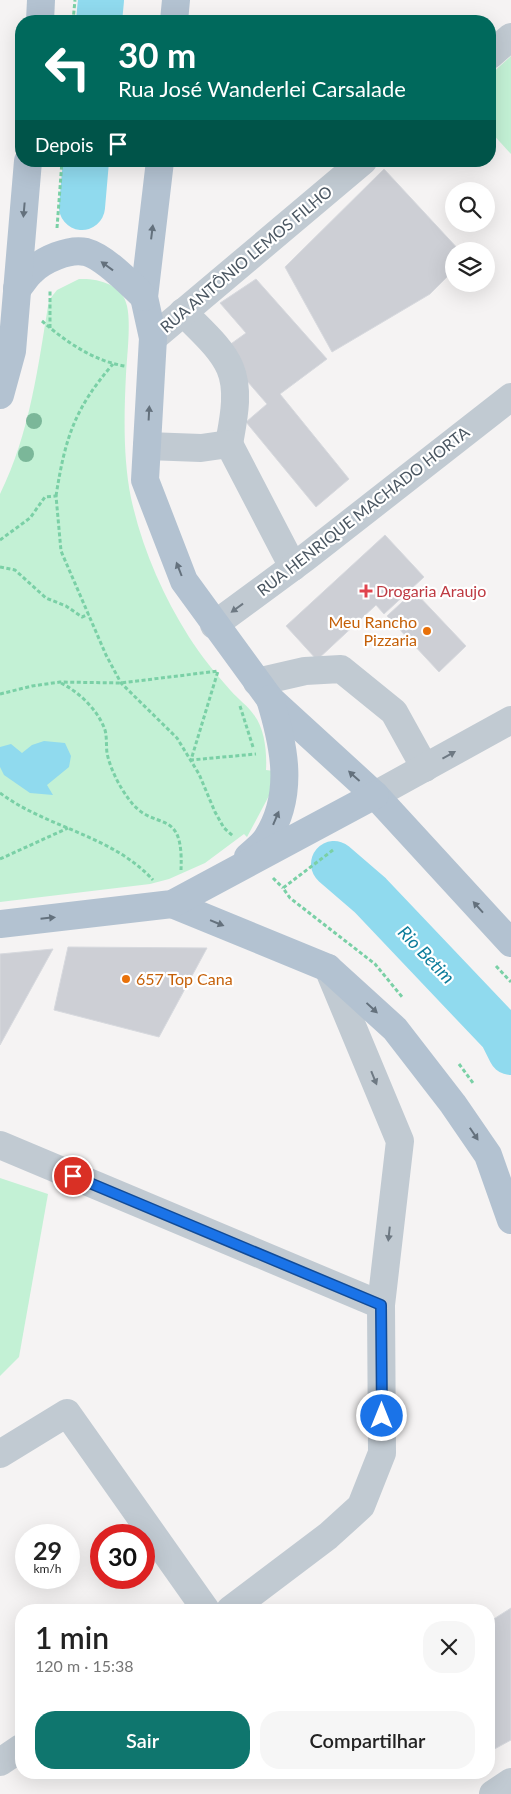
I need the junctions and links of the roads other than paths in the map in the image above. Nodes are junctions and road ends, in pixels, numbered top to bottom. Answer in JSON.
{"nodes":[{"id":1,"x":42,"y":0,"type":"edge"},
{"id":2,"x":176,"y":0,"type":"edge"},
{"id":3,"x":41,"y":15,"type":"edge"},
{"id":4,"x":175,"y":15,"type":"edge"},
{"id":5,"x":511,"y":37,"type":"edge"},
{"id":6,"x":496,"y":50,"type":"edge"},
{"id":7,"x":28,"y":167,"type":"edge"},
{"id":8,"x":159,"y":167,"type":"edge"},
{"id":9,"x":356,"y":167,"type":"edge"},
{"id":10,"x":17,"y":294,"type":"junction"},
{"id":11,"x":144,"y":297,"type":"junction"},
{"id":12,"x":183,"y":312,"type":"junction"},
{"id":13,"x":153,"y":338,"type":"junction"},
{"id":14,"x":0,"y":394,"type":"edge"},
{"id":15,"x":511,"y":397,"type":"edge"},
{"id":16,"x":229,"y":444,"type":"junction"},
{"id":17,"x":147,"y":446,"type":"junction"},
{"id":18,"x":293,"y":567,"type":"junction"},
{"id":19,"x":214,"y":625,"type":"junction"},
{"id":20,"x":263,"y":691,"type":"junction"},
{"id":21,"x":511,"y":720,"type":"edge"},
{"id":22,"x":425,"y":768,"type":"junction"},
{"id":23,"x":375,"y":795,"type":"junction"},
{"id":24,"x":247,"y":861,"type":"junction"},
{"id":25,"x":172,"y":904,"type":"junction"},
{"id":26,"x":0,"y":924,"type":"edge"},
{"id":27,"x":511,"y":943,"type":"edge"},
{"id":28,"x":328,"y":968,"type":"junction"},
{"id":29,"x":0,"y":1145,"type":"edge"},
{"id":30,"x":511,"y":1220,"type":"edge"},
{"id":31,"x":381,"y":1305,"type":"junction"},
{"id":32,"x":0,"y":1454,"type":"edge"},
{"id":33,"x":202,"y":1604,"type":"edge"},
{"id":34,"x":238,"y":1604,"type":"edge"},
{"id":35,"x":15,"y":1752,"type":"edge"},
{"id":36,"x":0,"y":1762,"type":"edge"},
{"id":37,"x":511,"y":1782,"type":"edge"},
{"id":38,"x":493,"y":1794,"type":"edge"}],
"edges":[{"from":1,"to":3,"type":"main road"},
{"from":2,"to":4,"type":"main road"},
{"from":5,"to":6,"type":"street"},
{"from":7,"to":10,"type":"main road","one_way":true},
{"from":11,"to":8,"type":"main road","one_way":true},
{"from":9,"to":12,"type":"street","name":"RUA ANTÔNIO LEMOS FILHO"},
{"from":11,"to":10,"type":"main road","one_way":true},
{"from":10,"to":14,"type":"main road"},
{"from":11,"to":13,"type":"main road"},
{"from":12,"to":13,"type":"street","name":"RUA ANTÔNIO LEMOS FILHO"},
{"from":12,"to":16,"type":"street"},
{"from":17,"to":13,"type":"main road","one_way":true},
{"from":15,"to":18,"type":"street","name":"RUA HENRIQUE MACHADO HORTA"},
{"from":16,"to":17,"type":"street"},
{"from":16,"to":18,"type":"street"},
{"from":19,"to":17,"type":"main road","one_way":true},
{"from":18,"to":19,"type":"street","name":"RUA HENRIQUE MACHADO HORTA","one_way":true},
{"from":19,"to":20,"type":"main road"},
{"from":20,"to":22,"type":"street"},
{"from":23,"to":20,"type":"main road","one_way":true},
{"from":24,"to":20,"type":"main road","one_way":true},
{"from":22,"to":21,"type":"street","one_way":true},
{"from":22,"to":23,"type":"street"},
{"from":23,"to":24,"type":"main road"},
{"from":27,"to":23,"type":"main road","one_way":true},
{"from":24,"to":25,"type":"main road"},
{"from":26,"to":25,"type":"main road","one_way":true},
{"from":25,"to":28,"type":"main road","one_way":true},
{"from":28,"to":30,"type":"main road","one_way":true},
{"from":28,"to":31,"type":"street","one_way":true},
{"from":29,"to":31,"type":"street"},
{"from":31,"to":34,"type":"street"},
{"from":32,"to":33,"type":"street"},
{"from":35,"to":36,"type":"street"},
{"from":37,"to":38,"type":"street"}]}
